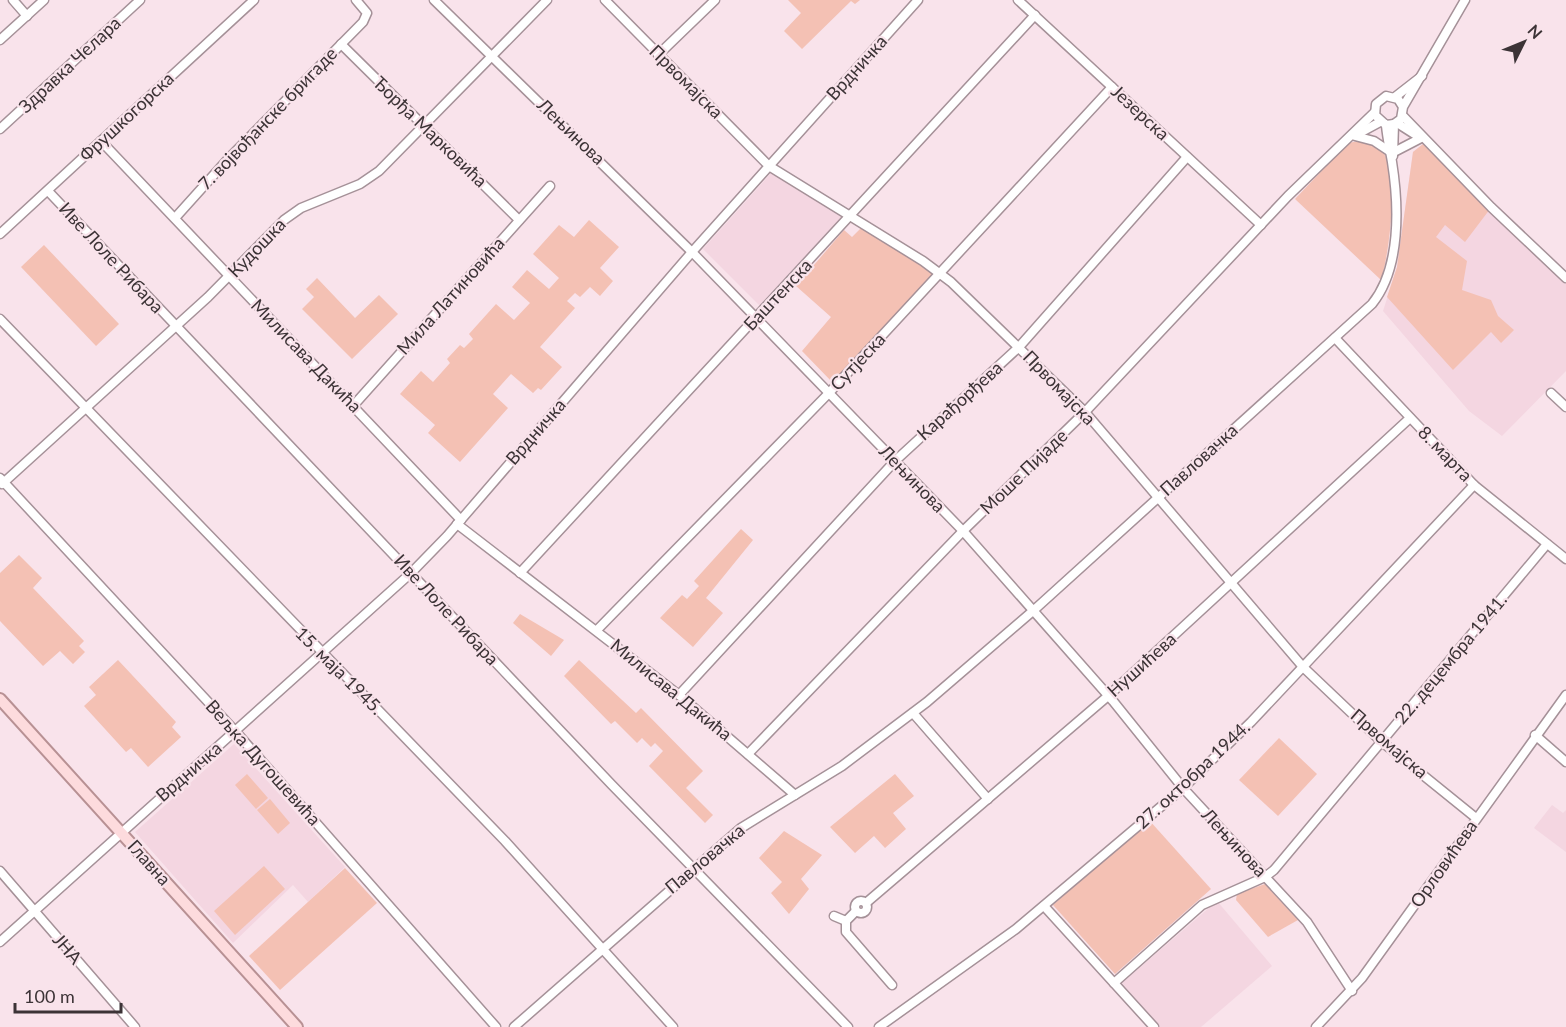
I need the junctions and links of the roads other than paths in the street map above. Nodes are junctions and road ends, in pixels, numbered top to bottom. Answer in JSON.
{"nodes":[{"id":1,"x":13,"y":0,"type":"edge"},
{"id":2,"x":44,"y":0,"type":"edge"},
{"id":3,"x":140,"y":0,"type":"edge"},
{"id":4,"x":254,"y":0,"type":"edge"},
{"id":5,"x":356,"y":0,"type":"edge"},
{"id":6,"x":435,"y":0,"type":"edge"},
{"id":7,"x":547,"y":0,"type":"edge"},
{"id":8,"x":605,"y":0,"type":"edge"},
{"id":9,"x":715,"y":0,"type":"edge"},
{"id":10,"x":918,"y":0,"type":"edge"},
{"id":11,"x":1018,"y":0,"type":"edge"},
{"id":12,"x":1466,"y":0,"type":"edge"},
{"id":13,"x":1035,"y":15,"type":"junction"},
{"id":14,"x":27,"y":16,"type":"junction"},
{"id":15,"x":0,"y":40,"type":"edge"},
{"id":16,"x":340,"y":44,"type":"junction"},
{"id":17,"x":658,"y":55,"type":"junction"},
{"id":18,"x":493,"y":56,"type":"junction"},
{"id":19,"x":1422,"y":76,"type":"junction"},
{"id":20,"x":1112,"y":87,"type":"junction"},
{"id":21,"x":1395,"y":97,"type":"junction"},
{"id":22,"x":1375,"y":112,"type":"junction"},
{"id":23,"x":1394,"y":120,"type":"junction"},
{"id":24,"x":424,"y":127,"type":"junction"},
{"id":25,"x":0,"y":129,"type":"edge"},
{"id":26,"x":1352,"y":137,"type":"junction"},
{"id":27,"x":1423,"y":139,"type":"junction"},
{"id":28,"x":101,"y":141,"type":"junction"},
{"id":29,"x":1391,"y":154,"type":"junction"},
{"id":30,"x":1187,"y":157,"type":"junction"},
{"id":31,"x":769,"y":166,"type":"junction"},
{"id":32,"x":550,"y":186,"type":"dead end"},
{"id":33,"x":48,"y":191,"type":"junction"},
{"id":34,"x":852,"y":216,"type":"junction"},
{"id":35,"x":175,"y":218,"type":"junction"},
{"id":36,"x":519,"y":220,"type":"junction"},
{"id":37,"x":1261,"y":225,"type":"junction"},
{"id":38,"x":0,"y":234,"type":"edge"},
{"id":39,"x":692,"y":252,"type":"junction"},
{"id":40,"x":941,"y":274,"type":"junction"},
{"id":41,"x":230,"y":277,"type":"junction"},
{"id":42,"x":1566,"y":278,"type":"edge"},
{"id":43,"x":0,"y":319,"type":"edge"},
{"id":44,"x":756,"y":319,"type":"junction"},
{"id":45,"x":176,"y":326,"type":"junction"},
{"id":46,"x":1335,"y":338,"type":"junction"},
{"id":47,"x":1019,"y":347,"type":"junction"},
{"id":48,"x":1551,"y":393,"type":"dead end"},
{"id":49,"x":828,"y":394,"type":"junction"},
{"id":50,"x":353,"y":406,"type":"junction"},
{"id":51,"x":1566,"y":407,"type":"edge"},
{"id":52,"x":85,"y":410,"type":"junction"},
{"id":53,"x":1086,"y":412,"type":"junction"},
{"id":54,"x":1410,"y":418,"type":"junction"},
{"id":55,"x":895,"y":460,"type":"junction"},
{"id":56,"x":1,"y":482,"type":"edge"},
{"id":57,"x":1474,"y":485,"type":"junction"},
{"id":58,"x":1157,"y":498,"type":"junction"},
{"id":59,"x":459,"y":522,"type":"junction"},
{"id":60,"x":963,"y":531,"type":"junction"},
{"id":61,"x":1547,"y":544,"type":"junction"},
{"id":62,"x":1566,"y":559,"type":"edge"},
{"id":63,"x":411,"y":573,"type":"junction"},
{"id":64,"x":520,"y":573,"type":"junction"},
{"id":65,"x":1232,"y":584,"type":"junction"},
{"id":66,"x":1034,"y":610,"type":"junction"},
{"id":67,"x":597,"y":630,"type":"junction"},
{"id":68,"x":323,"y":655,"type":"junction"},
{"id":69,"x":1304,"y":667,"type":"junction"},
{"id":70,"x":679,"y":695,"type":"junction"},
{"id":71,"x":1566,"y":695,"type":"edge"},
{"id":72,"x":1108,"y":696,"type":"junction"},
{"id":73,"x":0,"y":699,"type":"edge"},
{"id":74,"x":913,"y":713,"type":"junction"},
{"id":75,"x":236,"y":732,"type":"junction"},
{"id":76,"x":1535,"y":735,"type":"junction"},
{"id":77,"x":1382,"y":742,"type":"junction"},
{"id":78,"x":748,"y":754,"type":"junction"},
{"id":79,"x":1566,"y":762,"type":"edge"},
{"id":80,"x":1183,"y":788,"type":"junction"},
{"id":81,"x":795,"y":795,"type":"junction"},
{"id":82,"x":988,"y":799,"type":"junction"},
{"id":83,"x":1476,"y":818,"type":"junction"},
{"id":84,"x":121,"y":832,"type":"junction"},
{"id":85,"x":693,"y":869,"type":"junction"},
{"id":86,"x":0,"y":871,"type":"edge"},
{"id":87,"x":1265,"y":877,"type":"junction"},
{"id":88,"x":1044,"y":906,"type":"junction"},
{"id":89,"x":34,"y":911,"type":"junction"},
{"id":90,"x":834,"y":916,"type":"dead end"},
{"id":91,"x":846,"y":921,"type":"junction"},
{"id":92,"x":0,"y":942,"type":"edge"},
{"id":93,"x":602,"y":948,"type":"junction"},
{"id":94,"x":1114,"y":983,"type":"junction"},
{"id":95,"x":892,"y":985,"type":"dead end"},
{"id":96,"x":1352,"y":991,"type":"junction"},
{"id":97,"x":135,"y":1027,"type":"edge"},
{"id":98,"x":297,"y":1027,"type":"edge"},
{"id":99,"x":496,"y":1027,"type":"edge"},
{"id":100,"x":514,"y":1027,"type":"edge"},
{"id":101,"x":673,"y":1027,"type":"edge"},
{"id":102,"x":848,"y":1027,"type":"edge"},
{"id":103,"x":879,"y":1027,"type":"edge"},
{"id":104,"x":1154,"y":1027,"type":"edge"},
{"id":105,"x":1316,"y":1027,"type":"edge"}],
"edges":[{"from":1,"to":14,"type":"street"},
{"from":2,"to":14,"type":"street"},
{"from":3,"to":25,"type":"street","name":"Здравка Челара"},
{"from":4,"to":28,"type":"street","name":"Фрушкогорска"},
{"from":5,"to":16,"type":"street","name":"7. војвођанске бригаде"},
{"from":6,"to":18,"type":"street","name":"Лењинова"},
{"from":7,"to":18,"type":"street","name":"Кудошка"},
{"from":8,"to":17,"type":"street","name":"Првомајска"},
{"from":9,"to":17,"type":"street"},
{"from":10,"to":31,"type":"street","name":"Врдничка"},
{"from":11,"to":13,"type":"street","name":"Језерска"},
{"from":12,"to":19,"type":"street"},
{"from":13,"to":20,"type":"street","name":"Језерска"},
{"from":13,"to":34,"type":"street","name":"Баштенска"},
{"from":14,"to":15,"type":"street"},
{"from":16,"to":24,"type":"street","name":"Ђорђа Марковића"},
{"from":16,"to":35,"type":"street","name":"7. војвођанске бригаде"},
{"from":17,"to":31,"type":"street","name":"Првомајска"},
{"from":18,"to":24,"type":"street","name":"Кудошка"},
{"from":18,"to":39,"type":"street","name":"Лењинова"},
{"from":19,"to":21,"type":"street"},
{"from":19,"to":23,"type":"street"},
{"from":20,"to":30,"type":"street","name":"Језерска"},
{"from":20,"to":40,"type":"street","name":"Сутјеска"},
{"from":21,"to":22,"type":"street"},
{"from":21,"to":23,"type":"street"},
{"from":22,"to":23,"type":"street","name":"Павловачка"},
{"from":22,"to":26,"type":"street","name":"Моше Пијаде"},
{"from":23,"to":26,"type":"street","name":"Моше Пијаде"},
{"from":23,"to":27,"type":"street"},
{"from":23,"to":29,"type":"street","name":"Павловачка"},
{"from":24,"to":36,"type":"street","name":"Ђорђа Марковића"},
{"from":24,"to":41,"type":"street","name":"Кудошка"},
{"from":26,"to":29,"type":"street"},
{"from":26,"to":37,"type":"street","name":"Моше Пијаде"},
{"from":27,"to":29,"type":"street"},
{"from":27,"to":42,"type":"street"},
{"from":28,"to":33,"type":"street","name":"Фрушкогорска"},
{"from":28,"to":35,"type":"street","name":"Милисава Дакића"},
{"from":29,"to":46,"type":"street","name":"Павловачка"},
{"from":30,"to":37,"type":"street","name":"Језерска"},
{"from":30,"to":47,"type":"street","name":"Карађорђева"},
{"from":31,"to":34,"type":"street","name":"Првомајска"},
{"from":31,"to":39,"type":"street","name":"Врдничка"},
{"from":32,"to":36,"type":"street","name":"Мила Латиновића"},
{"from":33,"to":38,"type":"street","name":"Фрушкогорска"},
{"from":33,"to":45,"type":"street","name":"Иве Лоле Рибара"},
{"from":34,"to":40,"type":"street","name":"Првомајска"},
{"from":34,"to":44,"type":"street","name":"Баштенска"},
{"from":35,"to":41,"type":"street","name":"Милисава Дакића"},
{"from":36,"to":50,"type":"street","name":"Мила Латиновића"},
{"from":37,"to":53,"type":"street","name":"Моше Пијаде"},
{"from":39,"to":44,"type":"street","name":"Лењинова"},
{"from":39,"to":59,"type":"street","name":"Врдничка"},
{"from":40,"to":47,"type":"street","name":"Првомајска"},
{"from":40,"to":49,"type":"street","name":"Сутјеска"},
{"from":41,"to":45,"type":"street","name":"Кудошка"},
{"from":41,"to":50,"type":"street","name":"Милисава Дакића"},
{"from":43,"to":52,"type":"street","name":"15. маја 1945."},
{"from":44,"to":49,"type":"street","name":"Лењинова"},
{"from":44,"to":64,"type":"street","name":"Баштенска"},
{"from":45,"to":52,"type":"street","name":"Кудошка"},
{"from":45,"to":63,"type":"street","name":"Иве Лоле Рибара"},
{"from":46,"to":54,"type":"street","name":"8. марта"},
{"from":46,"to":58,"type":"street","name":"Павловачка"},
{"from":47,"to":53,"type":"street","name":"Првомајска"},
{"from":47,"to":55,"type":"street","name":"Карађорђева"},
{"from":48,"to":51,"type":"street"},
{"from":49,"to":55,"type":"street","name":"Лењинова"},
{"from":49,"to":67,"type":"street","name":"Сутјеска"},
{"from":50,"to":59,"type":"street","name":"Милисава Дакића"},
{"from":52,"to":56,"type":"street","name":"Кудошка"},
{"from":52,"to":68,"type":"street","name":"15. маја 1945."},
{"from":53,"to":58,"type":"street","name":"Првомајска"},
{"from":53,"to":60,"type":"street","name":"Моше Пијаде"},
{"from":54,"to":57,"type":"street","name":"8. марта"},
{"from":54,"to":65,"type":"street","name":"Нушићева"},
{"from":55,"to":60,"type":"street","name":"Лењинова"},
{"from":55,"to":70,"type":"street","name":"Карађорђева"},
{"from":56,"to":75,"type":"street","name":"Вељка Дугошевића"},
{"from":57,"to":61,"type":"street","name":"8. марта"},
{"from":57,"to":69,"type":"street","name":"27. октобра 1944."},
{"from":58,"to":65,"type":"street","name":"Првомајска"},
{"from":58,"to":66,"type":"street","name":"Павловачка"},
{"from":59,"to":63,"type":"street","name":"Врдничка"},
{"from":59,"to":64,"type":"street","name":"Милисава Дакића"},
{"from":60,"to":66,"type":"street","name":"Лењинова"},
{"from":60,"to":78,"type":"street","name":"Моше Пијаде"},
{"from":61,"to":62,"type":"street","name":"8. марта"},
{"from":61,"to":77,"type":"street","name":"22. децембра 1941."},
{"from":63,"to":68,"type":"street","name":"Врдничка"},
{"from":63,"to":85,"type":"street","name":"Иве Лоле Рибара"},
{"from":64,"to":67,"type":"street","name":"Милисава Дакића"},
{"from":65,"to":69,"type":"street","name":"Првомајска"},
{"from":65,"to":72,"type":"street","name":"Нушићева"},
{"from":66,"to":72,"type":"street","name":"Лењинова"},
{"from":66,"to":74,"type":"street","name":"Павловачка"},
{"from":67,"to":70,"type":"street","name":"Милисава Дакића"},
{"from":68,"to":75,"type":"street","name":"Врдничка"},
{"from":68,"to":93,"type":"street","name":"15. маја 1945."},
{"from":69,"to":77,"type":"street","name":"Првомајска"},
{"from":69,"to":80,"type":"street","name":"27. октобра 1944."},
{"from":70,"to":78,"type":"street","name":"Милисава Дакића"},
{"from":71,"to":76,"type":"street","name":"Орловићева"},
{"from":72,"to":80,"type":"street","name":"Лењинова"},
{"from":72,"to":82,"type":"street","name":"Нушићева"},
{"from":73,"to":84,"type":"main road","name":"Главна"},
{"from":74,"to":81,"type":"street","name":"Павловачка"},
{"from":74,"to":82,"type":"street"},
{"from":75,"to":84,"type":"street","name":"Врдничка"},
{"from":75,"to":99,"type":"street","name":"Вељка Дугошевића"},
{"from":76,"to":79,"type":"street"},
{"from":76,"to":83,"type":"street","name":"Орловићева"},
{"from":77,"to":83,"type":"street","name":"Првомајска"},
{"from":77,"to":87,"type":"street","name":"22. децембра 1941."},
{"from":78,"to":81,"type":"street","name":"Милисава Дакића"},
{"from":80,"to":87,"type":"street","name":"Лењинова"},
{"from":80,"to":88,"type":"street","name":"27. октобра 1944."},
{"from":81,"to":85,"type":"street","name":"Павловачка"},
{"from":82,"to":91,"type":"street","name":"Нушићева"},
{"from":83,"to":96,"type":"street","name":"Орловићева"},
{"from":84,"to":89,"type":"street","name":"Врдничка"},
{"from":84,"to":98,"type":"main road","name":"Главна"},
{"from":85,"to":93,"type":"street","name":"Павловачка"},
{"from":85,"to":102,"type":"street","name":"Иве Лоле Рибара"},
{"from":86,"to":89,"type":"street","name":"ЈНА"},
{"from":87,"to":94,"type":"street","name":"22. децембра 1941."},
{"from":87,"to":96,"type":"street","name":"Лењинова"},
{"from":88,"to":94,"type":"street"},
{"from":88,"to":103,"type":"street","name":"27. октобра 1944."},
{"from":89,"to":92,"type":"street","name":"Врдничка"},
{"from":89,"to":97,"type":"street","name":"ЈНА"},
{"from":90,"to":91,"type":"street"},
{"from":91,"to":95,"type":"street"},
{"from":93,"to":100,"type":"street","name":"Павловачка"},
{"from":93,"to":101,"type":"street","name":"15. маја 1945."},
{"from":94,"to":104,"type":"street"},
{"from":96,"to":105,"type":"street","name":"Орловићева"}]}
